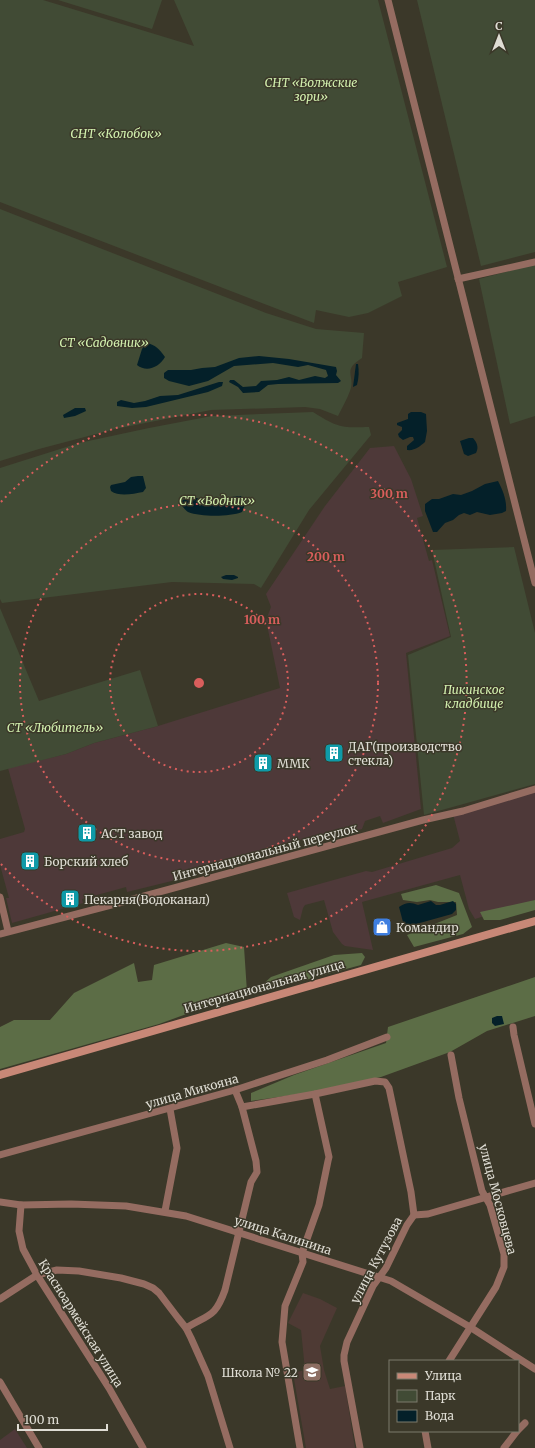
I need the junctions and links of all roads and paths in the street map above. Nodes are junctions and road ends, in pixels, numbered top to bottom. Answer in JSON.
{"nodes":[{"id":1,"x":388,"y":0,"type":"edge"},
{"id":2,"x":535,"y":262,"type":"edge"},
{"id":3,"x":458,"y":279,"type":"junction"},
{"id":4,"x":535,"y":583,"type":"edge"},
{"id":5,"x":535,"y":789,"type":"edge"},
{"id":6,"x":0,"y":897,"type":"edge"},
{"id":7,"x":535,"y":921,"type":"edge"},
{"id":8,"x":8,"y":931,"type":"junction"},
{"id":9,"x":0,"y":934,"type":"edge"},
{"id":10,"x":513,"y":1027,"type":"dead end"},
{"id":11,"x":387,"y":1036,"type":"dead end"},
{"id":12,"x":451,"y":1055,"type":"dead end"},
{"id":13,"x":0,"y":1075,"type":"edge"},
{"id":14,"x":235,"y":1090,"type":"junction"},
{"id":15,"x":315,"y":1094,"type":"junction"},
{"id":16,"x":242,"y":1107,"type":"junction"},
{"id":17,"x":170,"y":1109,"type":"junction"},
{"id":18,"x":535,"y":1124,"type":"edge"},
{"id":19,"x":0,"y":1155,"type":"edge"},
{"id":20,"x":535,"y":1183,"type":"edge"},
{"id":21,"x":486,"y":1198,"type":"junction"},
{"id":22,"x":0,"y":1202,"type":"edge"},
{"id":23,"x":20,"y":1205,"type":"junction"},
{"id":24,"x":165,"y":1211,"type":"junction"},
{"id":25,"x":414,"y":1215,"type":"junction"},
{"id":26,"x":238,"y":1233,"type":"junction"},
{"id":27,"x":302,"y":1253,"type":"junction"},
{"id":28,"x":37,"y":1275,"type":"junction"},
{"id":29,"x":380,"y":1277,"type":"junction"},
{"id":30,"x":0,"y":1299,"type":"edge"},
{"id":31,"x":186,"y":1328,"type":"junction"},
{"id":32,"x":470,"y":1328,"type":"junction"},
{"id":33,"x":450,"y":1360,"type":"edge"},
{"id":34,"x":535,"y":1369,"type":"edge"},
{"id":35,"x":0,"y":1382,"type":"edge"},
{"id":36,"x":525,"y":1423,"type":"dead end"},
{"id":37,"x":519,"y":1429,"type":"edge"},
{"id":38,"x":425,"y":1432,"type":"edge"},
{"id":39,"x":516,"y":1432,"type":"edge"},
{"id":40,"x":39,"y":1448,"type":"edge"},
{"id":41,"x":143,"y":1448,"type":"edge"},
{"id":42,"x":230,"y":1448,"type":"edge"},
{"id":43,"x":300,"y":1448,"type":"edge"},
{"id":44,"x":360,"y":1448,"type":"edge"},
{"id":45,"x":428,"y":1448,"type":"edge"},
{"id":46,"x":504,"y":1448,"type":"edge"}],
"edges":[{"from":1,"to":3,"type":"street"},
{"from":2,"to":3,"type":"street"},
{"from":3,"to":4,"type":"street"},
{"from":5,"to":8,"type":"street","name":"Интернациональный переулок"},
{"from":6,"to":8,"type":"street"},
{"from":7,"to":13,"type":"main road","name":"Интернациональная улица"},
{"from":8,"to":9,"type":"street","name":"Интернациональный переулок"},
{"from":10,"to":18,"type":"street"},
{"from":11,"to":14,"type":"street","name":"улица Микояна"},
{"from":12,"to":21,"type":"street","name":"улица Московцева"},
{"from":14,"to":16,"type":"street"},
{"from":14,"to":17,"type":"street","name":"улица Микояна"},
{"from":15,"to":16,"type":"street"},
{"from":15,"to":25,"type":"street","name":"улица Кутузова"},
{"from":15,"to":27,"type":"street"},
{"from":16,"to":26,"type":"street"},
{"from":17,"to":19,"type":"street","name":"улица Микояна"},
{"from":17,"to":24,"type":"street"},
{"from":20,"to":21,"type":"street"},
{"from":21,"to":25,"type":"street"},
{"from":21,"to":32,"type":"street","name":"улица Московцева"},
{"from":22,"to":23,"type":"street","name":"улица Калинина"},
{"from":23,"to":24,"type":"street","name":"улица Калинина"},
{"from":23,"to":28,"type":"street","name":"Красноармейская улица"},
{"from":24,"to":26,"type":"street","name":"улица Калинина"},
{"from":25,"to":29,"type":"street","name":"улица Кутузова"},
{"from":26,"to":27,"type":"street","name":"улица Калинина"},
{"from":26,"to":31,"type":"street"},
{"from":27,"to":29,"type":"street","name":"улица Калинина"},
{"from":27,"to":43,"type":"street"},
{"from":28,"to":30,"type":"street"},
{"from":28,"to":31,"type":"street"},
{"from":28,"to":41,"type":"street","name":"Красноармейская улица"},
{"from":29,"to":32,"type":"street","name":"улица Калинина"},
{"from":29,"to":44,"type":"street","name":"улица Кутузова"},
{"from":31,"to":42,"type":"street"},
{"from":32,"to":33,"type":"street","name":"улица Московцева"},
{"from":32,"to":34,"type":"street","name":"улица Калинина"},
{"from":35,"to":40,"type":"street"},
{"from":36,"to":37,"type":"street"},
{"from":38,"to":45,"type":"street"},
{"from":39,"to":46,"type":"street"}]}
